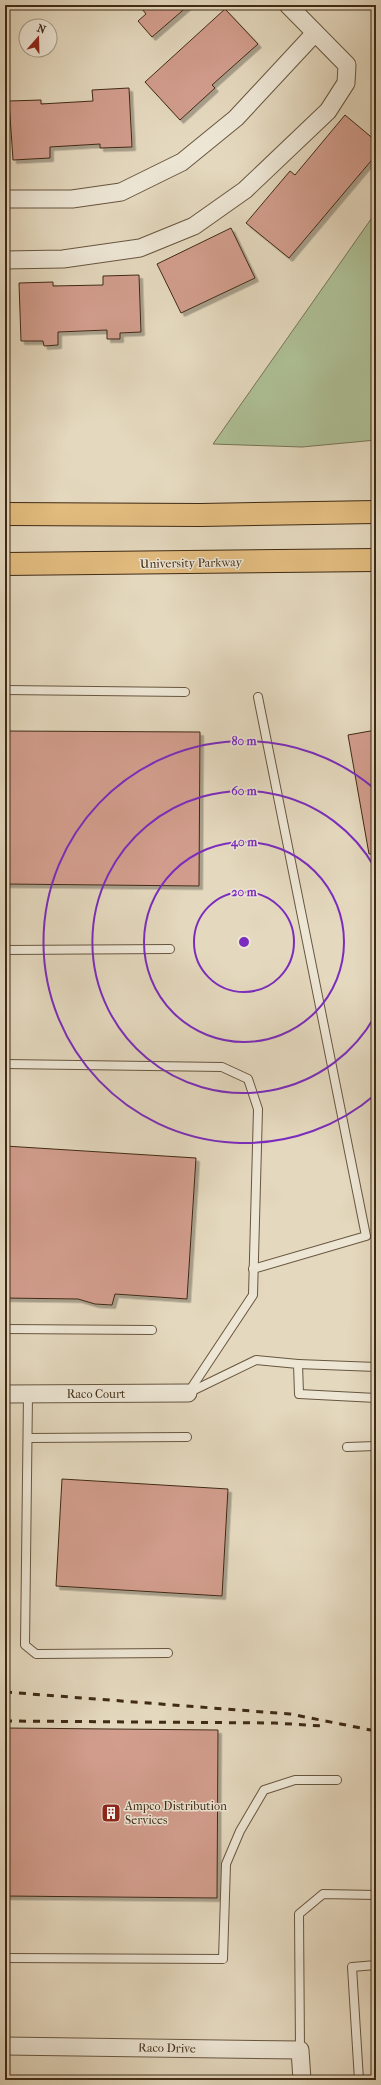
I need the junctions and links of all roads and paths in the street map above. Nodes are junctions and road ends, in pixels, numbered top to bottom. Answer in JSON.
{"nodes":[{"id":1,"x":288,"y":5,"type":"edge"},
{"id":2,"x":315,"y":33,"type":"junction"},
{"id":3,"x":5,"y":199,"type":"edge"},
{"id":4,"x":5,"y":260,"type":"edge"},
{"id":5,"x":376,"y":512,"type":"edge"},
{"id":6,"x":5,"y":514,"type":"edge"},
{"id":7,"x":376,"y":560,"type":"edge"},
{"id":8,"x":5,"y":564,"type":"edge"},
{"id":9,"x":5,"y":690,"type":"edge"},
{"id":10,"x":185,"y":692,"type":"dead end"},
{"id":11,"x":258,"y":697,"type":"dead end"},
{"id":12,"x":170,"y":949,"type":"dead end"},
{"id":13,"x":5,"y":950,"type":"edge"},
{"id":14,"x":5,"y":1064,"type":"edge"},
{"id":15,"x":253,"y":1269,"type":"junction"},
{"id":16,"x":5,"y":1329,"type":"edge"},
{"id":17,"x":152,"y":1330,"type":"dead end"},
{"id":18,"x":298,"y":1364,"type":"junction"},
{"id":19,"x":376,"y":1366,"type":"edge"},
{"id":20,"x":188,"y":1393,"type":"junction"},
{"id":21,"x":5,"y":1394,"type":"edge"},
{"id":22,"x":28,"y":1394,"type":"junction"},
{"id":23,"x":376,"y":1398,"type":"edge"},
{"id":24,"x":187,"y":1437,"type":"dead end"},
{"id":25,"x":28,"y":1438,"type":"junction"},
{"id":26,"x":346,"y":1446,"type":"dead end"},
{"id":27,"x":376,"y":1446,"type":"edge"},
{"id":28,"x":168,"y":1653,"type":"dead end"},
{"id":29,"x":337,"y":1780,"type":"dead end"},
{"id":30,"x":376,"y":1895,"type":"edge"},
{"id":31,"x":5,"y":1958,"type":"edge"},
{"id":32,"x":376,"y":1965,"type":"edge"},
{"id":33,"x":5,"y":2046,"type":"edge"},
{"id":34,"x":300,"y":2050,"type":"junction"},
{"id":35,"x":302,"y":2080,"type":"edge"},
{"id":36,"x":359,"y":2080,"type":"edge"}],
"edges":[{"from":1,"to":2,"type":"street"},
{"from":2,"to":3,"type":"street"},
{"from":2,"to":4,"type":"street"},
{"from":5,"to":6,"type":"highway"},
{"from":7,"to":8,"type":"highway","name":"University Parkway"},
{"from":9,"to":10,"type":"lane"},
{"from":11,"to":15,"type":"lane"},
{"from":12,"to":13,"type":"lane"},
{"from":14,"to":15,"type":"lane"},
{"from":15,"to":20,"type":"lane"},
{"from":16,"to":17,"type":"lane"},
{"from":18,"to":19,"type":"lane"},
{"from":18,"to":20,"type":"lane"},
{"from":18,"to":23,"type":"lane"},
{"from":20,"to":22,"type":"street","name":"Raco Court"},
{"from":21,"to":22,"type":"street","name":"Raco Court"},
{"from":22,"to":25,"type":"lane"},
{"from":24,"to":25,"type":"lane"},
{"from":25,"to":28,"type":"lane"},
{"from":26,"to":27,"type":"lane"},
{"from":29,"to":31,"type":"lane"},
{"from":30,"to":34,"type":"lane"},
{"from":32,"to":36,"type":"lane"},
{"from":33,"to":34,"type":"street","name":"Raco Drive"},
{"from":34,"to":35,"type":"street"}]}
